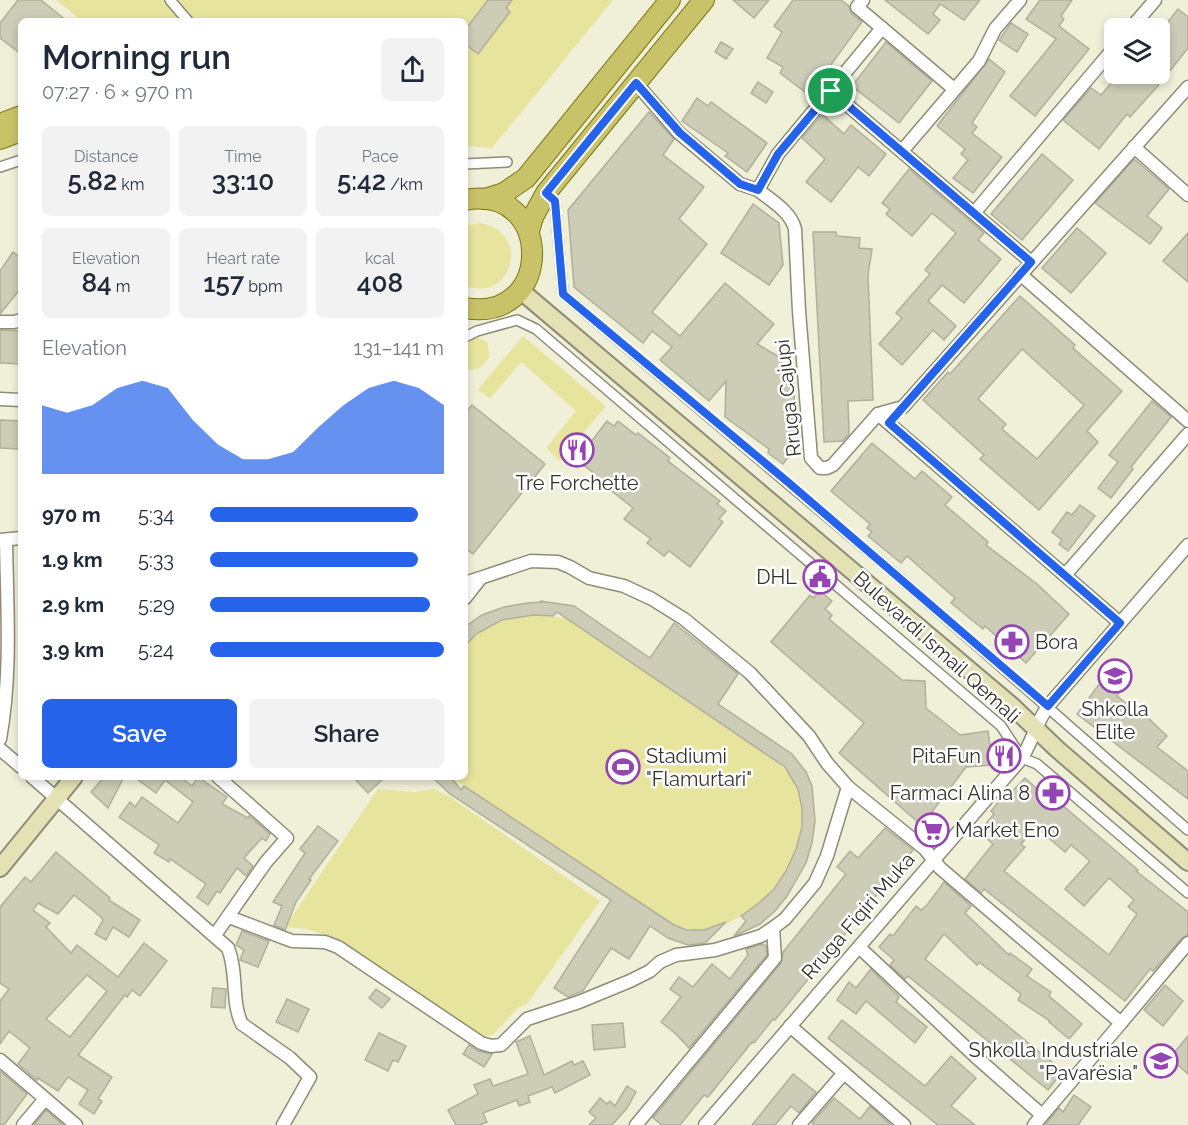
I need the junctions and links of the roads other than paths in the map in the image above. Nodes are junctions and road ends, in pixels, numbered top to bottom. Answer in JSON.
{"nodes":[{"id":1,"x":170,"y":0,"type":"edge"},
{"id":2,"x":670,"y":0,"type":"edge"},
{"id":3,"x":704,"y":0,"type":"edge"},
{"id":4,"x":1020,"y":0,"type":"edge"},
{"id":5,"x":1155,"y":0,"type":"edge"},
{"id":6,"x":856,"y":2,"type":"edge"},
{"id":7,"x":185,"y":18,"type":"edge"},
{"id":8,"x":1140,"y":18,"type":"edge"},
{"id":9,"x":882,"y":28,"type":"junction"},
{"id":10,"x":1104,"y":60,"type":"edge"},
{"id":11,"x":636,"y":83,"type":"junction"},
{"id":12,"x":1188,"y":87,"type":"edge"},
{"id":13,"x":954,"y":88,"type":"junction"},
{"id":14,"x":831,"y":91,"type":"junction"},
{"id":15,"x":18,"y":117,"type":"edge"},
{"id":16,"x":0,"y":124,"type":"edge"},
{"id":17,"x":18,"y":132,"type":"edge"},
{"id":18,"x":0,"y":139,"type":"edge"},
{"id":19,"x":1134,"y":147,"type":"junction"},
{"id":20,"x":902,"y":151,"type":"junction"},
{"id":21,"x":18,"y":161,"type":"edge"},
{"id":22,"x":507,"y":162,"type":"dead end"},
{"id":23,"x":468,"y":164,"type":"edge"},
{"id":24,"x":0,"y":167,"type":"edge"},
{"id":25,"x":758,"y":190,"type":"junction"},
{"id":26,"x":546,"y":193,"type":"junction"},
{"id":27,"x":1188,"y":195,"type":"edge"},
{"id":28,"x":485,"y":199,"type":"junction"},
{"id":29,"x":468,"y":200,"type":"edge"},
{"id":30,"x":974,"y":213,"type":"junction"},
{"id":31,"x":529,"y":231,"type":"junction"},
{"id":32,"x":1031,"y":262,"type":"junction"},
{"id":33,"x":1020,"y":274,"type":"junction"},
{"id":34,"x":520,"y":290,"type":"junction"},
{"id":35,"x":468,"y":308,"type":"edge"},
{"id":36,"x":18,"y":321,"type":"edge"},
{"id":37,"x":0,"y":322,"type":"edge"},
{"id":38,"x":468,"y":336,"type":"edge"},
{"id":39,"x":0,"y":399,"type":"edge"},
{"id":40,"x":18,"y":400,"type":"edge"},
{"id":41,"x":903,"y":407,"type":"junction"},
{"id":42,"x":878,"y":414,"type":"junction"},
{"id":43,"x":1188,"y":421,"type":"edge"},
{"id":44,"x":889,"y":423,"type":"junction"},
{"id":45,"x":1188,"y":434,"type":"edge"},
{"id":46,"x":18,"y":538,"type":"edge"},
{"id":47,"x":3,"y":540,"type":"edge"},
{"id":48,"x":1188,"y":545,"type":"edge"},
{"id":49,"x":1065,"y":575,"type":"junction"},
{"id":50,"x":480,"y":579,"type":"junction"},
{"id":51,"x":468,"y":582,"type":"edge"},
{"id":52,"x":468,"y":594,"type":"edge"},
{"id":53,"x":1120,"y":623,"type":"junction"},
{"id":54,"x":1048,"y":706,"type":"junction"},
{"id":55,"x":1036,"y":730,"type":"junction"},
{"id":56,"x":0,"y":739,"type":"edge"},
{"id":57,"x":0,"y":749,"type":"edge"},
{"id":58,"x":1022,"y":758,"type":"junction"},
{"id":59,"x":18,"y":764,"type":"edge"},
{"id":60,"x":35,"y":780,"type":"edge"},
{"id":61,"x":72,"y":780,"type":"edge"},
{"id":62,"x":221,"y":780,"type":"edge"},
{"id":63,"x":849,"y":787,"type":"junction"},
{"id":64,"x":57,"y":799,"type":"junction"},
{"id":65,"x":1188,"y":830,"type":"edge"},
{"id":66,"x":933,"y":859,"type":"junction"},
{"id":67,"x":1188,"y":862,"type":"edge"},
{"id":68,"x":0,"y":868,"type":"edge"},
{"id":69,"x":1188,"y":893,"type":"edge"},
{"id":70,"x":229,"y":917,"type":"junction"},
{"id":71,"x":773,"y":928,"type":"junction"},
{"id":72,"x":215,"y":935,"type":"junction"},
{"id":73,"x":1188,"y":943,"type":"edge"},
{"id":74,"x":859,"y":946,"type":"junction"},
{"id":75,"x":1121,"y":1023,"type":"junction"},
{"id":76,"x":790,"y":1026,"type":"junction"},
{"id":77,"x":0,"y":1060,"type":"edge"},
{"id":78,"x":844,"y":1073,"type":"junction"},
{"id":79,"x":45,"y":1099,"type":"junction"},
{"id":80,"x":1042,"y":1115,"type":"junction"},
{"id":81,"x":23,"y":1125,"type":"edge"},
{"id":82,"x":76,"y":1125,"type":"edge"},
{"id":83,"x":283,"y":1125,"type":"edge"},
{"id":84,"x":636,"y":1125,"type":"edge"},
{"id":85,"x":705,"y":1125,"type":"edge"},
{"id":86,"x":799,"y":1125,"type":"edge"},
{"id":87,"x":904,"y":1125,"type":"edge"},
{"id":88,"x":1034,"y":1125,"type":"edge"}],
"edges":[{"from":1,"to":7,"type":"street"},
{"from":2,"to":28,"type":"main road"},
{"from":3,"to":11,"type":"main road"},
{"from":4,"to":13,"type":"street"},
{"from":5,"to":8,"type":"street"},
{"from":6,"to":9,"type":"street"},
{"from":9,"to":13,"type":"street"},
{"from":9,"to":14,"type":"street"},
{"from":10,"to":30,"type":"street"},
{"from":11,"to":25,"type":"street"},
{"from":11,"to":26,"type":"main road"},
{"from":12,"to":19,"type":"street"},
{"from":13,"to":20,"type":"street"},
{"from":14,"to":20,"type":"street"},
{"from":14,"to":25,"type":"street"},
{"from":15,"to":16,"type":"main road"},
{"from":17,"to":18,"type":"main road"},
{"from":19,"to":27,"type":"street"},
{"from":19,"to":32,"type":"street"},
{"from":20,"to":30,"type":"street"},
{"from":21,"to":24,"type":"street"},
{"from":22,"to":23,"type":"street"},
{"from":25,"to":42,"type":"street","name":"Rruga Cajupi"},
{"from":26,"to":31,"type":"main road"},
{"from":26,"to":54,"type":"street"},
{"from":28,"to":29,"type":"main road"},
{"from":28,"to":31,"type":"main road"},
{"from":30,"to":32,"type":"street"},
{"from":31,"to":34,"type":"main road"},
{"from":32,"to":33,"type":"street"},
{"from":33,"to":41,"type":"street"},
{"from":33,"to":43,"type":"street"},
{"from":34,"to":35,"type":"main road"},
{"from":34,"to":55,"type":"main road","name":"Bulevardi Ismail Qemali"},
{"from":36,"to":37,"type":"street"},
{"from":38,"to":58,"type":"street","name":"Bulevardi Ismail Qemali"},
{"from":39,"to":40,"type":"street"},
{"from":41,"to":42,"type":"street"},
{"from":41,"to":44,"type":"street"},
{"from":42,"to":44,"type":"street"},
{"from":44,"to":49,"type":"street"},
{"from":45,"to":49,"type":"street"},
{"from":46,"to":47,"type":"street"},
{"from":47,"to":56,"type":"street"},
{"from":48,"to":53,"type":"street","name":"Rruga Fiqiri Muka"},
{"from":49,"to":53,"type":"street"},
{"from":50,"to":51,"type":"street"},
{"from":50,"to":52,"type":"street"},
{"from":50,"to":63,"type":"street"},
{"from":53,"to":54,"type":"street","name":"Rruga Fiqiri Muka"},
{"from":54,"to":55,"type":"street","name":"Rruga Fiqiri Muka"},
{"from":54,"to":65,"type":"street"},
{"from":55,"to":58,"type":"street","name":"Rruga Fiqiri Muka"},
{"from":55,"to":67,"type":"main road","name":"Bulevardi Ismail Qemali"},
{"from":57,"to":59,"type":"street"},
{"from":58,"to":66,"type":"street","name":"Rruga Fiqiri Muka"},
{"from":58,"to":69,"type":"street","name":"Bulevardi Ismail Qemali"},
{"from":60,"to":64,"type":"street"},
{"from":61,"to":64,"type":"main road"},
{"from":62,"to":70,"type":"street"},
{"from":63,"to":66,"type":"street"},
{"from":63,"to":71,"type":"street"},
{"from":64,"to":68,"type":"main road"},
{"from":64,"to":72,"type":"street"},
{"from":66,"to":74,"type":"street","name":"Rruga Fiqiri Muka"},
{"from":66,"to":75,"type":"street"},
{"from":70,"to":71,"type":"street"},
{"from":70,"to":72,"type":"street"},
{"from":71,"to":84,"type":"street"},
{"from":72,"to":83,"type":"street"},
{"from":73,"to":75,"type":"street"},
{"from":74,"to":76,"type":"street","name":"Rruga Fiqiri Muka"},
{"from":74,"to":80,"type":"street"},
{"from":75,"to":80,"type":"street"},
{"from":76,"to":78,"type":"street"},
{"from":76,"to":85,"type":"street","name":"Rruga Fiqiri Muka"},
{"from":77,"to":79,"type":"street"},
{"from":78,"to":86,"type":"street"},
{"from":78,"to":87,"type":"street"},
{"from":79,"to":81,"type":"street"},
{"from":79,"to":82,"type":"street"},
{"from":80,"to":88,"type":"street"}]}
